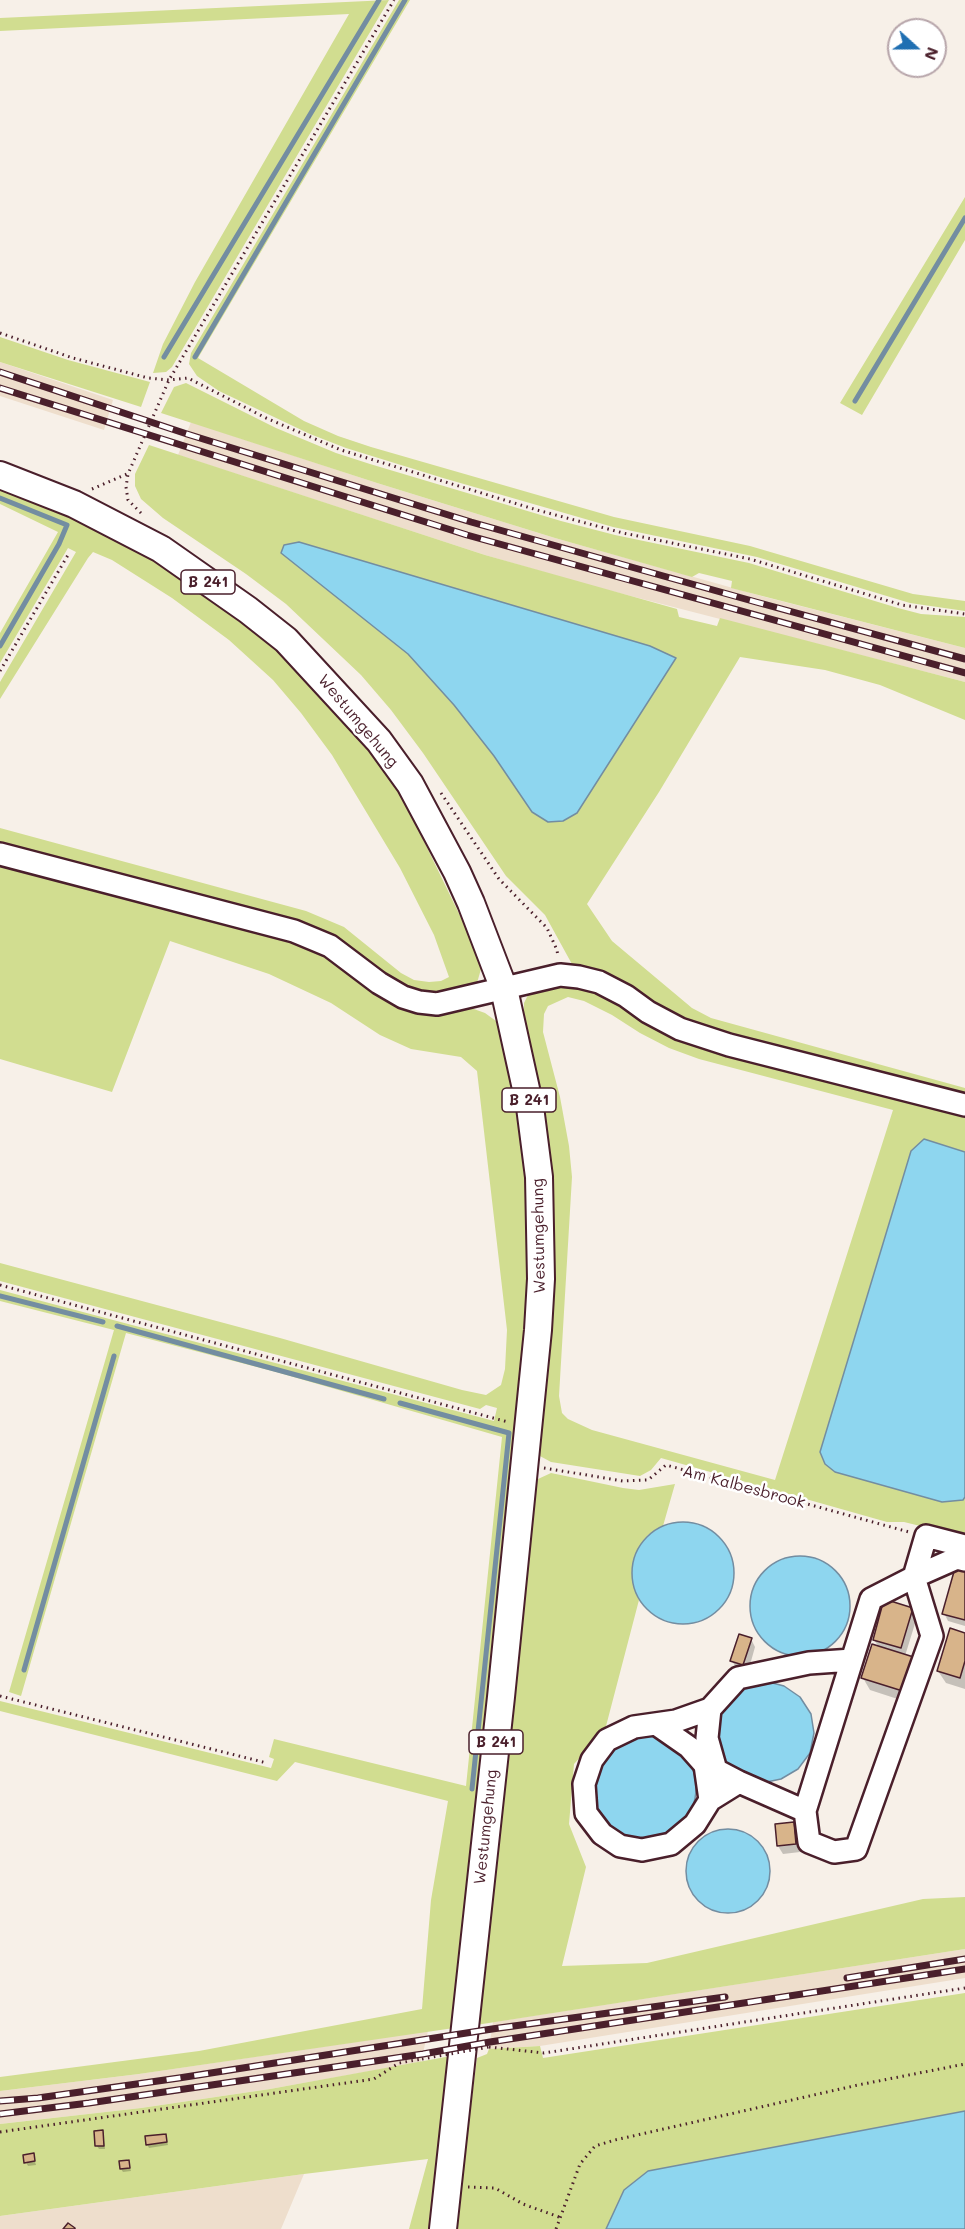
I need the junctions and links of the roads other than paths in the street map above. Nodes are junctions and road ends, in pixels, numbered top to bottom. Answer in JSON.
{"nodes":[{"id":1,"x":0,"y":475,"type":"edge"},
{"id":2,"x":0,"y":854,"type":"edge"},
{"id":3,"x":504,"y":989,"type":"junction"},
{"id":4,"x":965,"y":1106,"type":"edge"},
{"id":5,"x":965,"y":1546,"type":"edge"},
{"id":6,"x":965,"y":1560,"type":"edge"},
{"id":7,"x":914,"y":1577,"type":"junction"},
{"id":8,"x":852,"y":1660,"type":"junction"},
{"id":9,"x":710,"y":1709,"type":"junction"},
{"id":10,"x":656,"y":1724,"type":"junction"},
{"id":11,"x":739,"y":1782,"type":"junction"},
{"id":12,"x":710,"y":1800,"type":"junction"},
{"id":13,"x":805,"y":1811,"type":"junction"},
{"id":14,"x":443,"y":2229,"type":"edge"}],
"edges":[{"from":1,"to":3,"type":"main road","name":"Westumgehung","number":"B 241"},
{"from":2,"to":3,"type":"street"},
{"from":3,"to":4,"type":"street"},
{"from":3,"to":14,"type":"main road","name":"Westumgehung","number":"B 241"},
{"from":5,"to":7,"type":"street"},
{"from":6,"to":7,"type":"street"},
{"from":7,"to":8,"type":"street"},
{"from":7,"to":13,"type":"street"},
{"from":8,"to":9,"type":"street"},
{"from":8,"to":13,"type":"street"},
{"from":9,"to":10,"type":"street"},
{"from":9,"to":11,"type":"street"},
{"from":10,"to":12,"type":"street"},
{"from":10,"to":12,"type":"street"},
{"from":11,"to":12,"type":"street"},
{"from":11,"to":13,"type":"street"}]}
